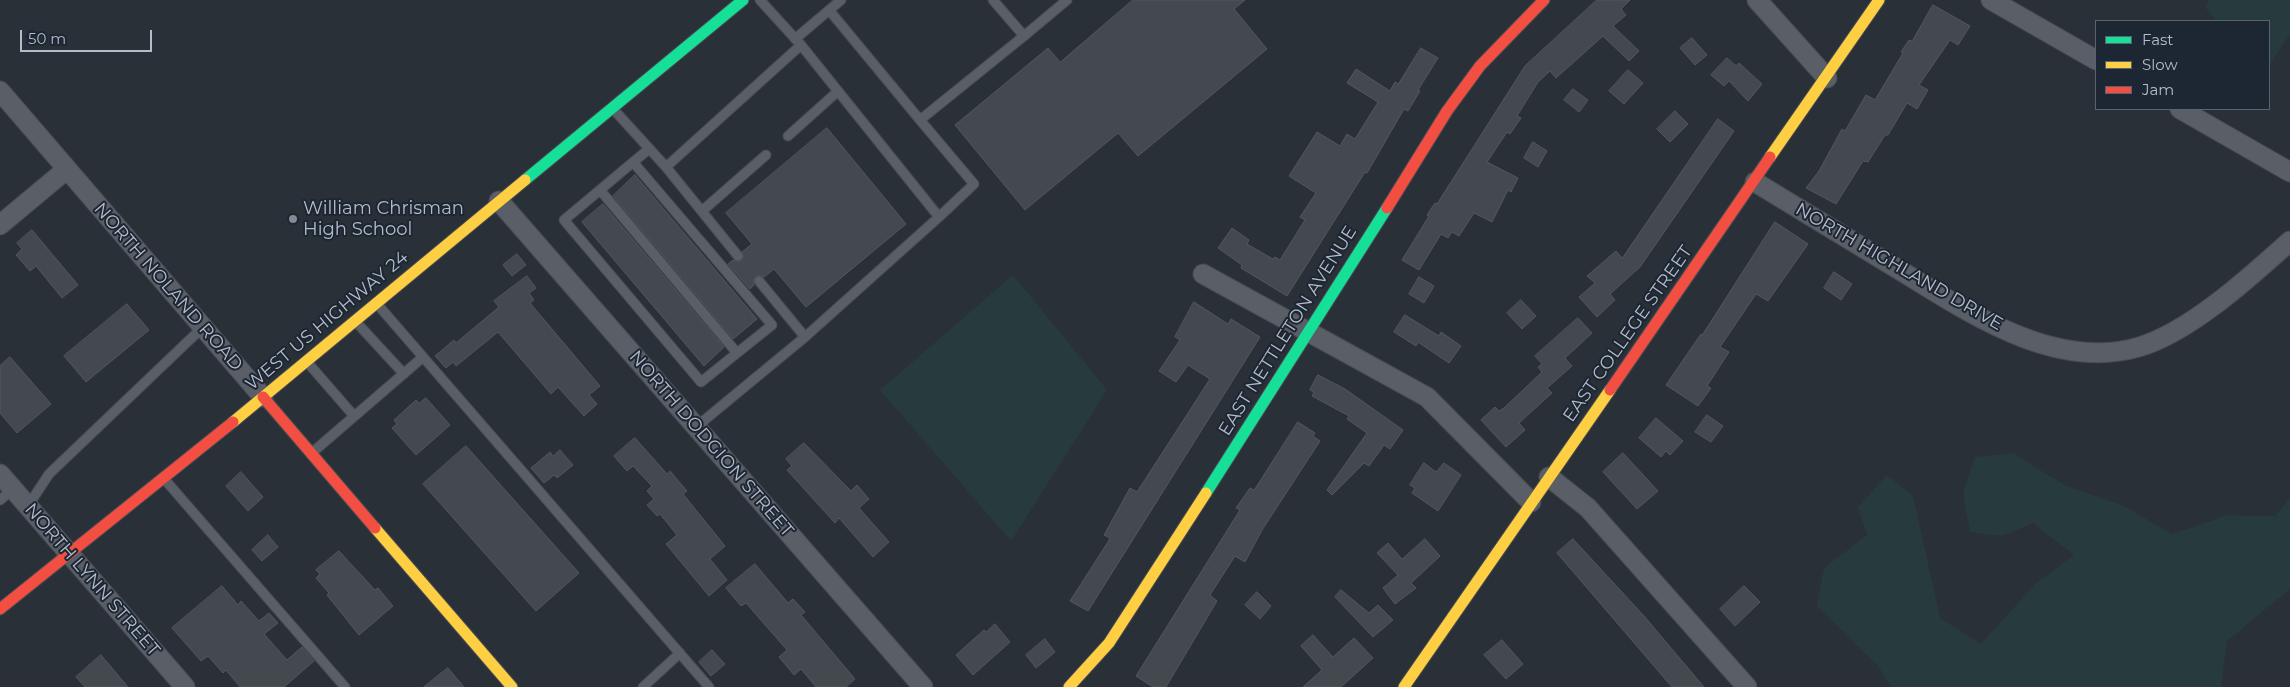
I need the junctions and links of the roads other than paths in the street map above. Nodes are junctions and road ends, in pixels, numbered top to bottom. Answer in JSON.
{"nodes":[{"id":1,"x":743,"y":0,"type":"edge"},
{"id":2,"x":760,"y":0,"type":"edge"},
{"id":3,"x":841,"y":0,"type":"edge"},
{"id":4,"x":993,"y":0,"type":"edge"},
{"id":5,"x":1067,"y":0,"type":"edge"},
{"id":6,"x":1544,"y":0,"type":"edge"},
{"id":7,"x":1757,"y":0,"type":"edge"},
{"id":8,"x":1879,"y":0,"type":"edge"},
{"id":9,"x":1991,"y":0,"type":"edge"},
{"id":10,"x":829,"y":10,"type":"junction"},
{"id":11,"x":1024,"y":36,"type":"junction"},
{"id":12,"x":798,"y":42,"type":"junction"},
{"id":13,"x":2095,"y":59,"type":"edge"},
{"id":14,"x":1827,"y":78,"type":"junction"},
{"id":15,"x":0,"y":91,"type":"edge"},
{"id":16,"x":838,"y":92,"type":"junction"},
{"id":17,"x":612,"y":108,"type":"junction"},
{"id":18,"x":2182,"y":110,"type":"edge"},
{"id":19,"x":920,"y":120,"type":"junction"},
{"id":20,"x":788,"y":136,"type":"dead end"},
{"id":21,"x":649,"y":149,"type":"junction"},
{"id":22,"x":766,"y":155,"type":"dead end"},
{"id":23,"x":634,"y":162,"type":"junction"},
{"id":24,"x":666,"y":167,"type":"junction"},
{"id":25,"x":67,"y":169,"type":"junction"},
{"id":26,"x":2290,"y":172,"type":"edge"},
{"id":27,"x":1755,"y":182,"type":"junction"},
{"id":28,"x":600,"y":190,"type":"junction"},
{"id":29,"x":499,"y":201,"type":"junction"},
{"id":30,"x":702,"y":211,"type":"junction"},
{"id":31,"x":939,"y":217,"type":"junction"},
{"id":32,"x":0,"y":225,"type":"edge"},
{"id":33,"x":2290,"y":242,"type":"edge"},
{"id":34,"x":738,"y":256,"type":"dead end"},
{"id":35,"x":1203,"y":274,"type":"dead end"},
{"id":36,"x":759,"y":282,"type":"dead end"},
{"id":37,"x":376,"y":303,"type":"junction"},
{"id":38,"x":355,"y":321,"type":"junction"},
{"id":39,"x":203,"y":327,"type":"junction"},
{"id":40,"x":1310,"y":332,"type":"junction"},
{"id":41,"x":805,"y":337,"type":"junction"},
{"id":42,"x":737,"y":353,"type":"junction"},
{"id":43,"x":423,"y":357,"type":"junction"},
{"id":44,"x":307,"y":361,"type":"junction"},
{"id":45,"x":404,"y":374,"type":"junction"},
{"id":46,"x":263,"y":397,"type":"junction"},
{"id":47,"x":354,"y":416,"type":"junction"},
{"id":48,"x":696,"y":427,"type":"junction"},
{"id":49,"x":312,"y":453,"type":"junction"},
{"id":50,"x":0,"y":474,"type":"edge"},
{"id":51,"x":1549,"y":477,"type":"junction"},
{"id":52,"x":164,"y":479,"type":"junction"},
{"id":53,"x":7,"y":495,"type":"edge"},
{"id":54,"x":1531,"y":502,"type":"junction"},
{"id":55,"x":28,"y":506,"type":"junction"},
{"id":56,"x":68,"y":553,"type":"junction"},
{"id":57,"x":0,"y":609,"type":"edge"},
{"id":58,"x":680,"y":653,"type":"junction"},
{"id":59,"x":505,"y":684,"type":"edge"},
{"id":60,"x":184,"y":687,"type":"edge"},
{"id":61,"x":345,"y":687,"type":"edge"},
{"id":62,"x":642,"y":687,"type":"edge"},
{"id":63,"x":710,"y":687,"type":"edge"},
{"id":64,"x":922,"y":687,"type":"edge"},
{"id":65,"x":1069,"y":687,"type":"edge"},
{"id":66,"x":1404,"y":687,"type":"edge"},
{"id":67,"x":1747,"y":687,"type":"edge"}],
"edges":[{"from":1,"to":17,"type":"street","name":"WEST US HIGHWAY 24"},
{"from":2,"to":12,"type":"lane"},
{"from":3,"to":10,"type":"lane"},
{"from":4,"to":11,"type":"lane"},
{"from":5,"to":11,"type":"lane"},
{"from":6,"to":40,"type":"street","name":"EAST NETTLETON AVENUE"},
{"from":7,"to":14,"type":"street"},
{"from":8,"to":14,"type":"street","name":"EAST COLLEGE STREET"},
{"from":9,"to":13,"type":"street"},
{"from":10,"to":12,"type":"lane"},
{"from":10,"to":19,"type":"lane"},
{"from":11,"to":19,"type":"lane"},
{"from":12,"to":16,"type":"lane"},
{"from":12,"to":24,"type":"lane"},
{"from":14,"to":27,"type":"street","name":"EAST COLLEGE STREET"},
{"from":15,"to":25,"type":"street","name":"NORTH NOLAND ROAD"},
{"from":16,"to":20,"type":"lane"},
{"from":16,"to":31,"type":"lane"},
{"from":17,"to":21,"type":"lane"},
{"from":17,"to":29,"type":"street","name":"WEST US HIGHWAY 24"},
{"from":18,"to":26,"type":"street"},
{"from":19,"to":31,"type":"lane"},
{"from":21,"to":23,"type":"lane"},
{"from":21,"to":24,"type":"lane"},
{"from":22,"to":30,"type":"lane"},
{"from":23,"to":28,"type":"lane"},
{"from":23,"to":42,"type":"lane"},
{"from":24,"to":30,"type":"lane"},
{"from":25,"to":32,"type":"street"},
{"from":25,"to":39,"type":"street","name":"NORTH NOLAND ROAD"},
{"from":27,"to":33,"type":"street","name":"NORTH HIGHLAND DRIVE"},
{"from":27,"to":51,"type":"street","name":"EAST COLLEGE STREET"},
{"from":28,"to":42,"type":"lane"},
{"from":28,"to":42,"type":"lane"},
{"from":29,"to":37,"type":"street","name":"WEST US HIGHWAY 24"},
{"from":29,"to":48,"type":"street","name":"NORTH DODGION STREET"},
{"from":30,"to":34,"type":"lane"},
{"from":31,"to":41,"type":"lane"},
{"from":35,"to":40,"type":"street"},
{"from":36,"to":41,"type":"lane"},
{"from":37,"to":38,"type":"street","name":"WEST US HIGHWAY 24"},
{"from":37,"to":43,"type":"lane"},
{"from":38,"to":44,"type":"street","name":"WEST US HIGHWAY 24"},
{"from":38,"to":45,"type":"lane"},
{"from":39,"to":46,"type":"street","name":"NORTH NOLAND ROAD"},
{"from":39,"to":55,"type":"lane"},
{"from":40,"to":54,"type":"street"},
{"from":40,"to":65,"type":"street","name":"EAST NETTLETON AVENUE"},
{"from":41,"to":48,"type":"lane"},
{"from":43,"to":45,"type":"lane"},
{"from":43,"to":58,"type":"lane"},
{"from":44,"to":46,"type":"street","name":"WEST US HIGHWAY 24"},
{"from":44,"to":47,"type":"lane"},
{"from":45,"to":47,"type":"lane"},
{"from":46,"to":49,"type":"street","name":"NORTH NOLAND ROAD"},
{"from":46,"to":52,"type":"street","name":"WEST US HIGHWAY 24"},
{"from":47,"to":49,"type":"lane"},
{"from":48,"to":64,"type":"street","name":"NORTH DODGION STREET"},
{"from":49,"to":59,"type":"street","name":"NORTH NOLAND ROAD"},
{"from":50,"to":53,"type":"street","name":"NORTH LYNN STREET"},
{"from":51,"to":54,"type":"street","name":"EAST COLLEGE STREET"},
{"from":51,"to":67,"type":"street"},
{"from":52,"to":56,"type":"street","name":"WEST US HIGHWAY 24"},
{"from":52,"to":61,"type":"lane"},
{"from":53,"to":55,"type":"street","name":"NORTH LYNN STREET"},
{"from":54,"to":66,"type":"street","name":"EAST COLLEGE STREET"},
{"from":55,"to":56,"type":"street","name":"NORTH LYNN STREET"},
{"from":56,"to":57,"type":"street","name":"WEST US HIGHWAY 24"},
{"from":56,"to":60,"type":"street","name":"NORTH LYNN STREET"},
{"from":58,"to":62,"type":"lane"},
{"from":58,"to":63,"type":"lane"}]}
